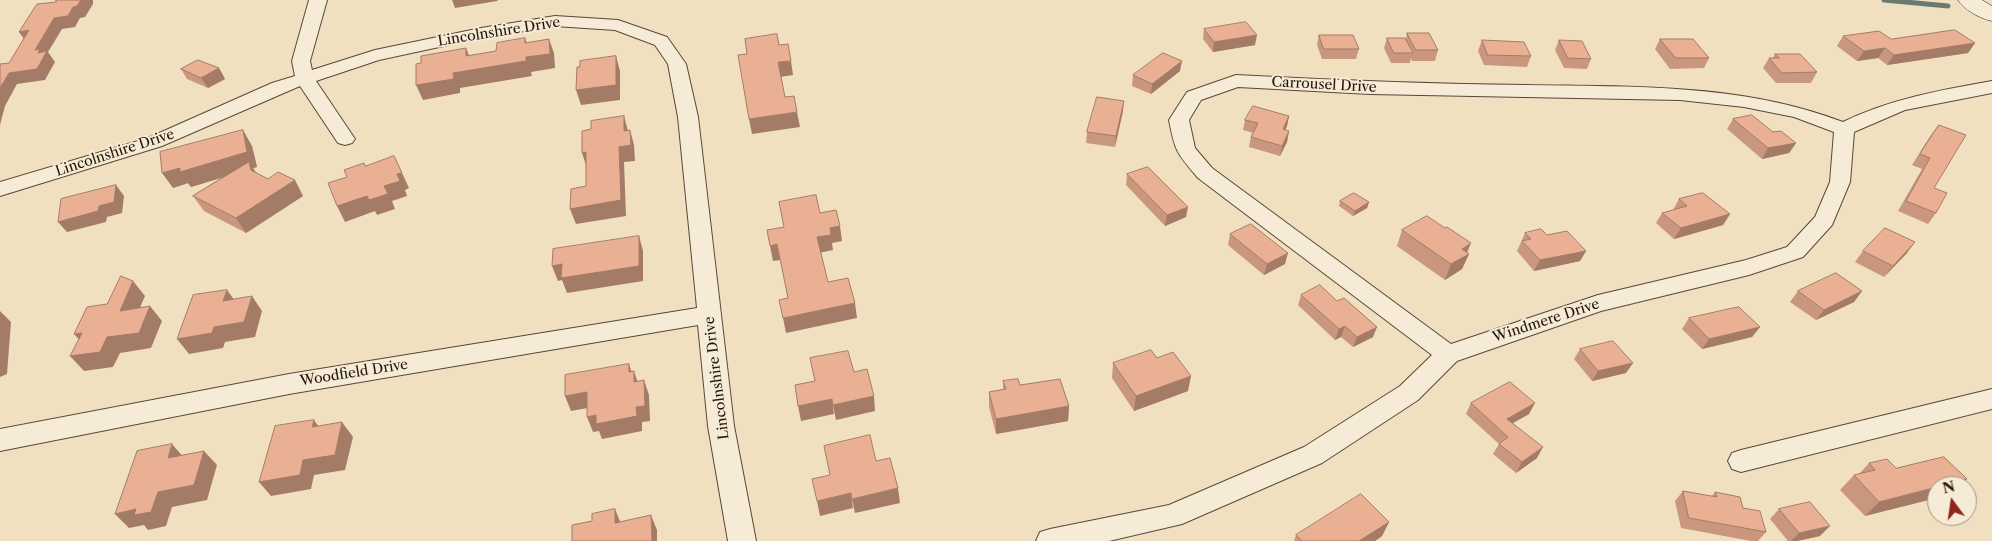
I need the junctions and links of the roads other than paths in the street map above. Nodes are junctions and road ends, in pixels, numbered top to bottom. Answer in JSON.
{"nodes":[{"id":1,"x":318,"y":0,"type":"edge"},
{"id":2,"x":1968,"y":0,"type":"edge"},
{"id":3,"x":1992,"y":15,"type":"edge"},
{"id":4,"x":305,"y":79,"type":"junction"},
{"id":5,"x":1992,"y":87,"type":"edge"},
{"id":6,"x":1844,"y":129,"type":"junction"},
{"id":7,"x":345,"y":139,"type":"dead end"},
{"id":8,"x":0,"y":189,"type":"edge"},
{"id":9,"x":709,"y":315,"type":"junction"},
{"id":10,"x":1448,"y":354,"type":"junction"},
{"id":11,"x":1992,"y":399,"type":"edge"},
{"id":12,"x":0,"y":440,"type":"edge"},
{"id":13,"x":1741,"y":461,"type":"dead end"},
{"id":14,"x":742,"y":541,"type":"edge"},
{"id":15,"x":1050,"y":541,"type":"edge"}],
"edges":[{"from":1,"to":4,"type":"street"},
{"from":2,"to":3,"type":"main road"},
{"from":4,"to":7,"type":"street"},
{"from":4,"to":8,"type":"street","name":"Lincolnshire Drive"},
{"from":4,"to":9,"type":"street","name":"Lincolnshire Drive"},
{"from":5,"to":6,"type":"street"},
{"from":6,"to":10,"type":"street","name":"Windmere Drive"},
{"from":6,"to":10,"type":"street","name":"Carrousel Drive"},
{"from":9,"to":12,"type":"street","name":"Woodfield Drive"},
{"from":9,"to":14,"type":"street","name":"Lincolnshire Drive"},
{"from":10,"to":15,"type":"street","name":"Windmere Drive"},
{"from":11,"to":13,"type":"street"}]}
